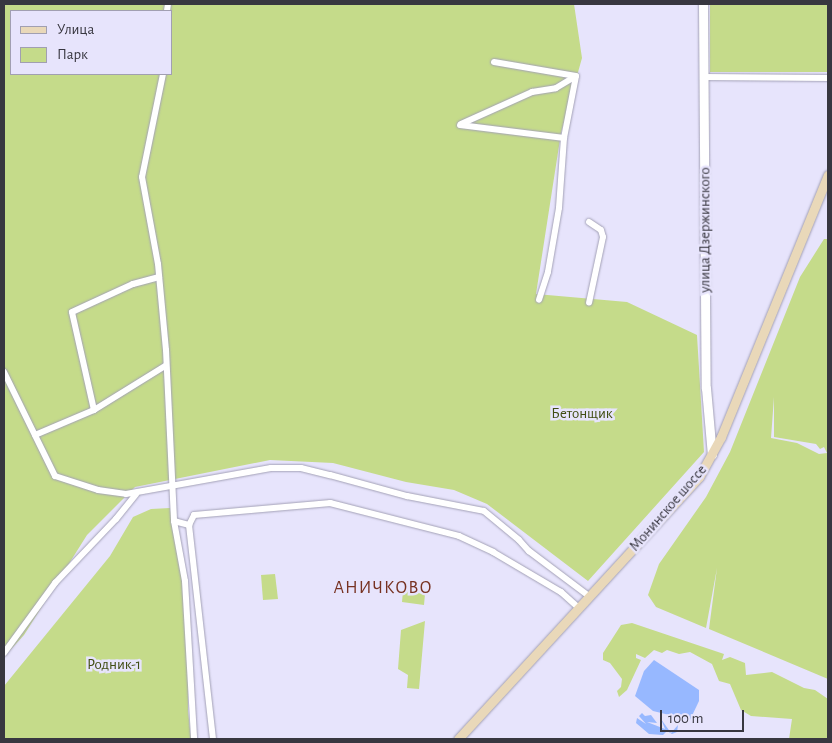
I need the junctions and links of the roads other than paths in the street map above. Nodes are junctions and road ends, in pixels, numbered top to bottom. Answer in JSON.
{"nodes":[{"id":1,"x":703,"y":4,"type":"edge"},
{"id":2,"x":494,"y":62,"type":"dead end"},
{"id":3,"x":163,"y":75,"type":"edge"},
{"id":4,"x":576,"y":76,"type":"junction"},
{"id":5,"x":704,"y":77,"type":"junction"},
{"id":6,"x":828,"y":78,"type":"edge"},
{"id":7,"x":564,"y":138,"type":"junction"},
{"id":8,"x":828,"y":175,"type":"edge"},
{"id":9,"x":588,"y":222,"type":"dead end"},
{"id":10,"x":159,"y":277,"type":"junction"},
{"id":11,"x":539,"y":300,"type":"dead end"},
{"id":12,"x":590,"y":303,"type":"dead end"},
{"id":13,"x":165,"y":366,"type":"junction"},
{"id":14,"x":4,"y":372,"type":"edge"},
{"id":15,"x":94,"y":410,"type":"junction"},
{"id":16,"x":708,"y":426,"type":"junction"},
{"id":17,"x":35,"y":435,"type":"junction"},
{"id":18,"x":721,"y":437,"type":"junction"},
{"id":19,"x":712,"y":456,"type":"junction"},
{"id":20,"x":174,"y":485,"type":"junction"},
{"id":21,"x":136,"y":494,"type":"junction"},
{"id":22,"x":174,"y":521,"type":"junction"},
{"id":23,"x":189,"y":525,"type":"junction"},
{"id":24,"x":589,"y":596,"type":"junction"},
{"id":25,"x":579,"y":608,"type":"junction"},
{"id":26,"x":4,"y":653,"type":"edge"},
{"id":27,"x":194,"y":739,"type":"edge"},
{"id":28,"x":213,"y":739,"type":"edge"},
{"id":29,"x":458,"y":739,"type":"edge"}],
"edges":[{"from":1,"to":5,"type":"street","name":"улица Дзержинского"},
{"from":2,"to":4,"type":"street"},
{"from":3,"to":10,"type":"street"},
{"from":4,"to":7,"type":"street"},
{"from":4,"to":7,"type":"street"},
{"from":5,"to":6,"type":"street"},
{"from":5,"to":16,"type":"street","name":"улица Дзержинского"},
{"from":7,"to":11,"type":"street"},
{"from":8,"to":18,"type":"main road","name":"Монинское шоссе"},
{"from":9,"to":12,"type":"street"},
{"from":10,"to":13,"type":"street"},
{"from":10,"to":15,"type":"street"},
{"from":13,"to":15,"type":"street"},
{"from":13,"to":20,"type":"street"},
{"from":14,"to":17,"type":"street"},
{"from":15,"to":17,"type":"street"},
{"from":16,"to":18,"type":"street"},
{"from":16,"to":19,"type":"street","name":"улица Дзержинского"},
{"from":17,"to":21,"type":"street"},
{"from":18,"to":19,"type":"main road","name":"Монинское шоссе"},
{"from":19,"to":24,"type":"main road","name":"Монинское шоссе"},
{"from":20,"to":21,"type":"street"},
{"from":20,"to":22,"type":"street"},
{"from":20,"to":24,"type":"street"},
{"from":21,"to":26,"type":"street"},
{"from":22,"to":23,"type":"street"},
{"from":22,"to":27,"type":"street"},
{"from":23,"to":25,"type":"street"},
{"from":23,"to":28,"type":"street"},
{"from":24,"to":25,"type":"main road","name":"Монинское шоссе"},
{"from":25,"to":29,"type":"main road","name":"Монинское шоссе"}]}
